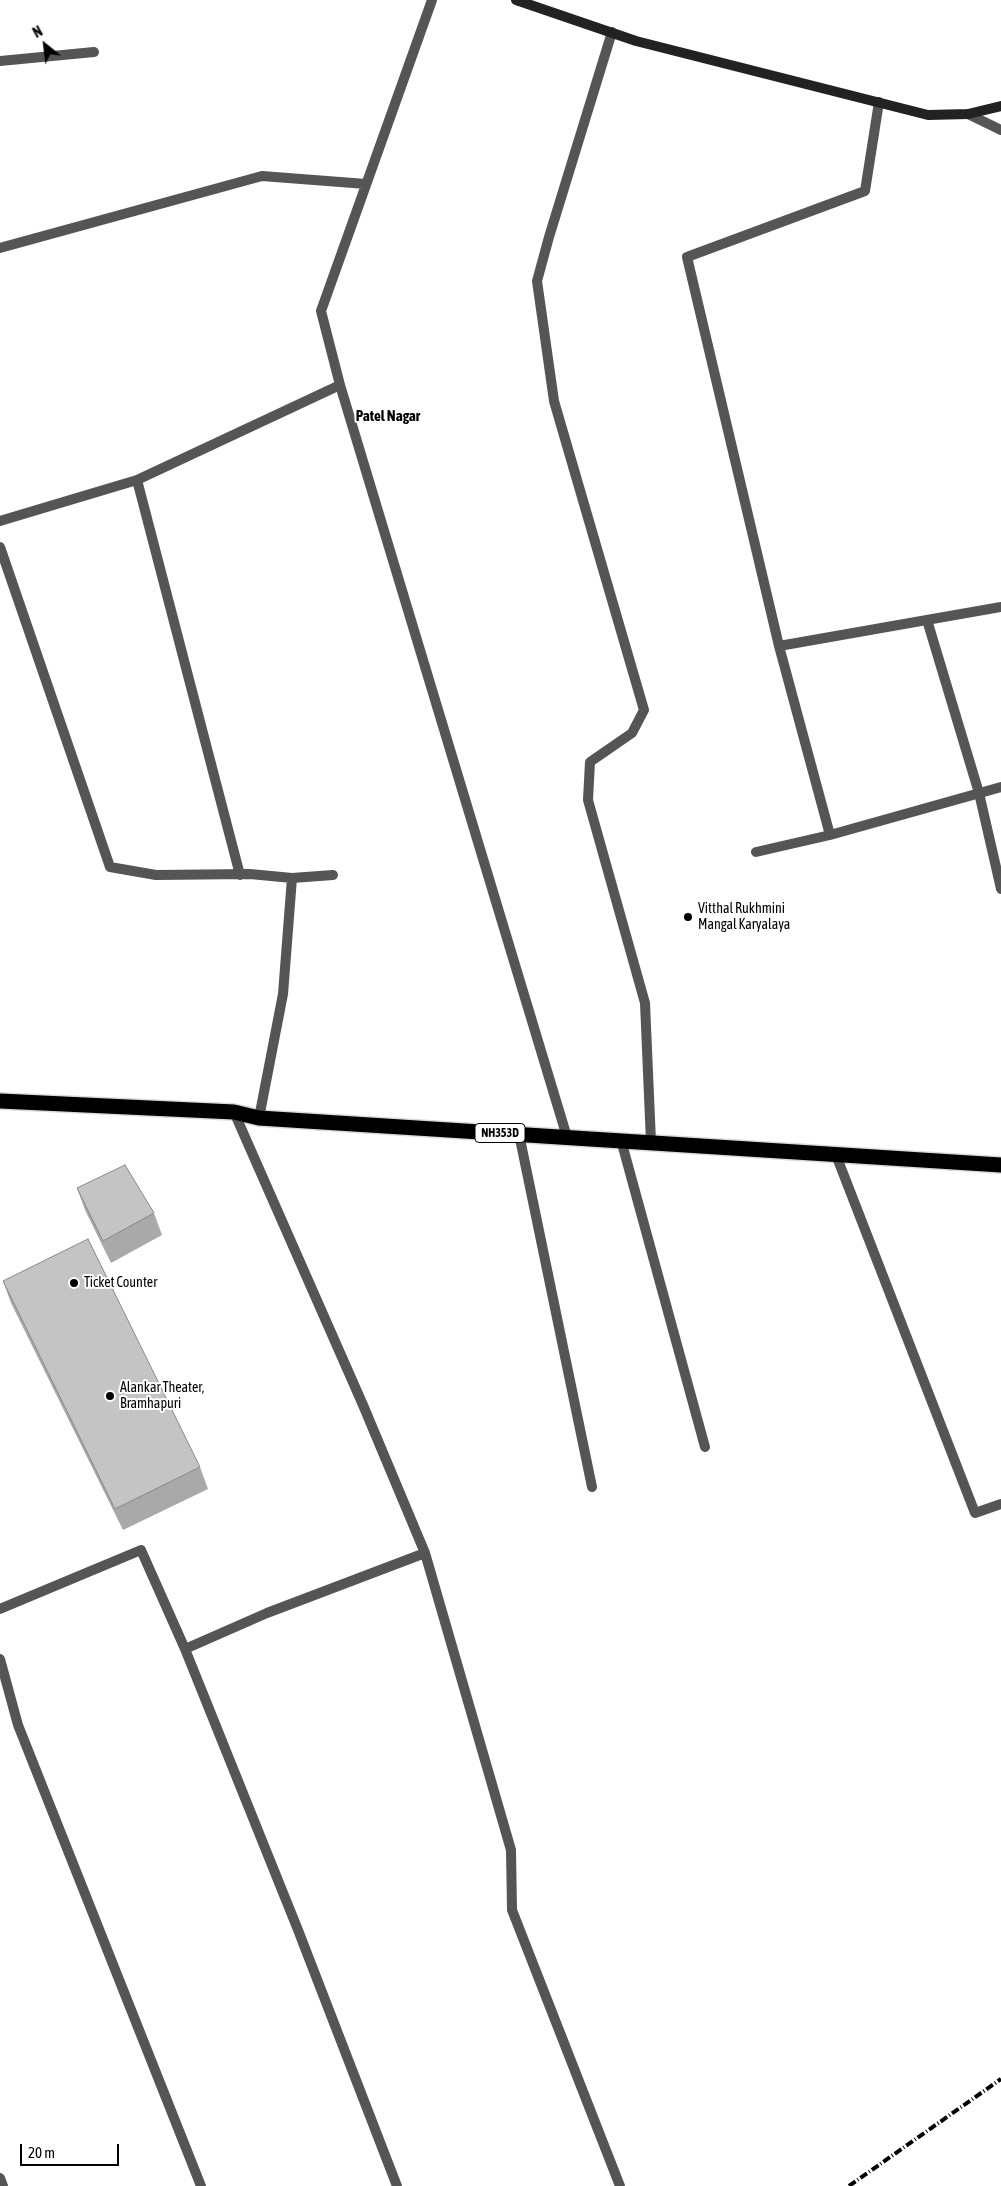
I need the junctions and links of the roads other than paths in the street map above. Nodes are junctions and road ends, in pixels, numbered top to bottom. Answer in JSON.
{"nodes":[{"id":1,"x":432,"y":0,"type":"edge"},
{"id":2,"x":516,"y":0,"type":"edge"},
{"id":3,"x":612,"y":32,"type":"junction"},
{"id":4,"x":94,"y":52,"type":"dead end"},
{"id":5,"x":0,"y":61,"type":"edge"},
{"id":6,"x":878,"y":102,"type":"junction"},
{"id":7,"x":1001,"y":106,"type":"edge"},
{"id":8,"x":968,"y":114,"type":"junction"},
{"id":9,"x":1001,"y":130,"type":"edge"},
{"id":10,"x":366,"y":184,"type":"junction"},
{"id":11,"x":0,"y":248,"type":"edge"},
{"id":12,"x":340,"y":385,"type":"junction"},
{"id":13,"x":137,"y":480,"type":"junction"},
{"id":14,"x":0,"y":521,"type":"edge"},
{"id":15,"x":0,"y":547,"type":"edge"},
{"id":16,"x":1001,"y":607,"type":"edge"},
{"id":17,"x":928,"y":620,"type":"junction"},
{"id":18,"x":779,"y":646,"type":"junction"},
{"id":19,"x":1001,"y":787,"type":"edge"},
{"id":20,"x":979,"y":793,"type":"junction"},
{"id":21,"x":830,"y":835,"type":"junction"},
{"id":22,"x":756,"y":852,"type":"dead end"},
{"id":23,"x":333,"y":874,"type":"dead end"},
{"id":24,"x":240,"y":875,"type":"junction"},
{"id":25,"x":292,"y":878,"type":"junction"},
{"id":26,"x":1001,"y":889,"type":"edge"},
{"id":27,"x":0,"y":1101,"type":"edge"},
{"id":28,"x":234,"y":1112,"type":"junction"},
{"id":29,"x":259,"y":1118,"type":"junction"},
{"id":30,"x":519,"y":1134,"type":"junction"},
{"id":31,"x":566,"y":1137,"type":"junction"},
{"id":32,"x":621,"y":1140,"type":"junction"},
{"id":33,"x":651,"y":1142,"type":"junction"},
{"id":34,"x":836,"y":1155,"type":"junction"},
{"id":35,"x":1001,"y":1165,"type":"edge"},
{"id":36,"x":705,"y":1448,"type":"dead end"},
{"id":37,"x":592,"y":1487,"type":"dead end"},
{"id":38,"x":1001,"y":1504,"type":"edge"},
{"id":39,"x":425,"y":1553,"type":"junction"},
{"id":40,"x":0,"y":1609,"type":"edge"},
{"id":41,"x":185,"y":1649,"type":"junction"},
{"id":42,"x":0,"y":1659,"type":"edge"},
{"id":43,"x":0,"y":2178,"type":"edge"},
{"id":44,"x":3,"y":2186,"type":"edge"},
{"id":45,"x":201,"y":2186,"type":"edge"},
{"id":46,"x":397,"y":2186,"type":"edge"},
{"id":47,"x":620,"y":2186,"type":"edge"}],
"edges":[{"from":1,"to":10,"type":"street"},
{"from":2,"to":3,"type":"street"},
{"from":3,"to":6,"type":"street"},
{"from":3,"to":33,"type":"street"},
{"from":4,"to":5,"type":"street"},
{"from":6,"to":8,"type":"street"},
{"from":6,"to":18,"type":"street"},
{"from":7,"to":8,"type":"street"},
{"from":8,"to":9,"type":"street"},
{"from":10,"to":11,"type":"street"},
{"from":10,"to":12,"type":"street"},
{"from":12,"to":13,"type":"street"},
{"from":12,"to":31,"type":"street"},
{"from":13,"to":14,"type":"street"},
{"from":13,"to":24,"type":"street"},
{"from":15,"to":24,"type":"street"},
{"from":16,"to":17,"type":"street"},
{"from":17,"to":18,"type":"street"},
{"from":17,"to":20,"type":"street"},
{"from":18,"to":21,"type":"street"},
{"from":19,"to":20,"type":"street"},
{"from":20,"to":21,"type":"street"},
{"from":20,"to":26,"type":"street"},
{"from":21,"to":22,"type":"street"},
{"from":23,"to":25,"type":"street"},
{"from":24,"to":25,"type":"street"},
{"from":25,"to":29,"type":"street"},
{"from":27,"to":28,"type":"highway","number":"NH353D"},
{"from":28,"to":29,"type":"highway","number":"NH353D"},
{"from":28,"to":39,"type":"street"},
{"from":29,"to":30,"type":"highway","number":"NH353D"},
{"from":30,"to":31,"type":"highway","number":"NH353D"},
{"from":30,"to":37,"type":"street"},
{"from":31,"to":32,"type":"highway","number":"NH353D"},
{"from":32,"to":33,"type":"highway","number":"NH353D"},
{"from":32,"to":36,"type":"street"},
{"from":33,"to":34,"type":"highway","number":"NH353D"},
{"from":34,"to":35,"type":"highway","number":"NH353D"},
{"from":34,"to":38,"type":"street"},
{"from":39,"to":41,"type":"street"},
{"from":39,"to":47,"type":"street"},
{"from":40,"to":41,"type":"street"},
{"from":41,"to":46,"type":"street"},
{"from":42,"to":45,"type":"street"},
{"from":43,"to":44,"type":"street"}]}
